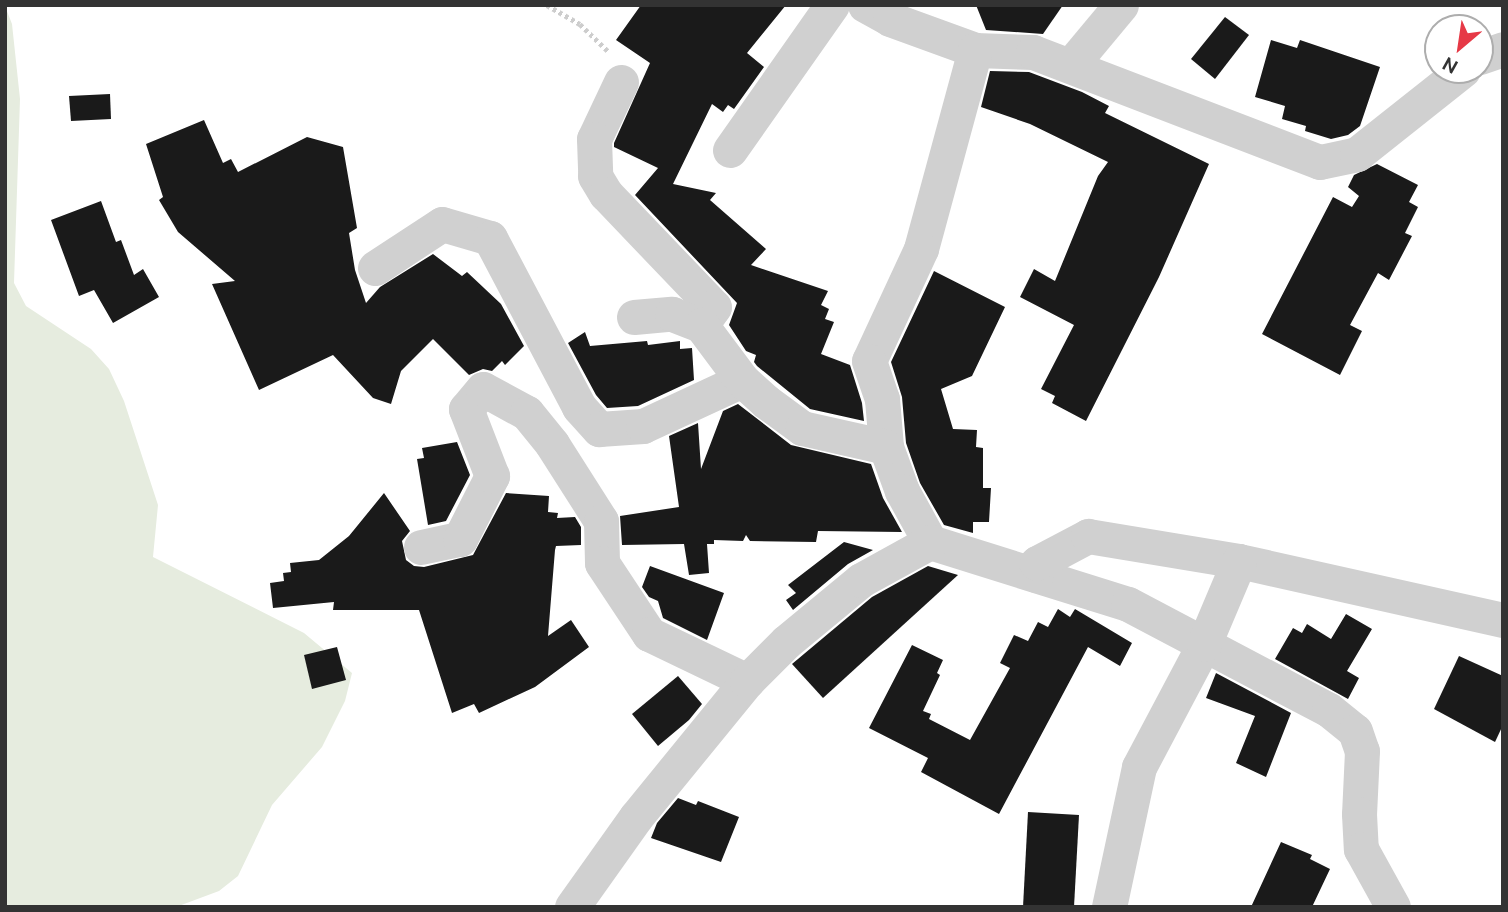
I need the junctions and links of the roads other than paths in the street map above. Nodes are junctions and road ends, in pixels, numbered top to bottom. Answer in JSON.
{"nodes":[{"id":1,"x":832,"y":5,"type":"edge"},
{"id":2,"x":865,"y":5,"type":"edge"},
{"id":3,"x":1121,"y":5,"type":"edge"},
{"id":4,"x":975,"y":50,"type":"junction"},
{"id":5,"x":1071,"y":65,"type":"junction"},
{"id":6,"x":621,"y":82,"type":"road end"},
{"id":7,"x":1445,"y":84,"type":"edge"},
{"id":8,"x":730,"y":150,"type":"dead end"},
{"id":9,"x":375,"y":268,"type":"dead end"},
{"id":10,"x":634,"y":317,"type":"dead end"},
{"id":11,"x":701,"y":326,"type":"junction"},
{"id":12,"x":742,"y":380,"type":"junction"},
{"id":13,"x":599,"y":429,"type":"junction"},
{"id":14,"x":552,"y":444,"type":"junction"},
{"id":15,"x":886,"y":447,"type":"junction"},
{"id":16,"x":930,"y":542,"type":"junction"},
{"id":17,"x":421,"y":547,"type":"dead end"},
{"id":18,"x":1239,"y":561,"type":"junction"},
{"id":19,"x":1035,"y":575,"type":"junction"},
{"id":20,"x":1503,"y":621,"type":"edge"},
{"id":21,"x":1204,"y":644,"type":"junction"},
{"id":22,"x":747,"y":681,"type":"junction"},
{"id":23,"x":572,"y":907,"type":"edge"},
{"id":24,"x":1109,"y":907,"type":"edge"},
{"id":25,"x":1393,"y":907,"type":"edge"}],
"edges":[{"from":1,"to":8,"type":"street"},
{"from":2,"to":4,"type":"street"},
{"from":3,"to":5,"type":"street"},
{"from":4,"to":5,"type":"street"},
{"from":4,"to":15,"type":"street"},
{"from":5,"to":7,"type":"street"},
{"from":6,"to":11,"type":"street"},
{"from":9,"to":13,"type":"street"},
{"from":10,"to":11,"type":"street"},
{"from":11,"to":12,"type":"street"},
{"from":12,"to":13,"type":"street"},
{"from":12,"to":15,"type":"street"},
{"from":13,"to":14,"type":"street"},
{"from":14,"to":17,"type":"street"},
{"from":14,"to":22,"type":"street"},
{"from":15,"to":16,"type":"street"},
{"from":16,"to":19,"type":"street"},
{"from":16,"to":22,"type":"street"},
{"from":18,"to":19,"type":"street"},
{"from":18,"to":20,"type":"street"},
{"from":18,"to":21,"type":"street"},
{"from":19,"to":21,"type":"street"},
{"from":21,"to":24,"type":"street"},
{"from":21,"to":25,"type":"street"},
{"from":22,"to":23,"type":"street"}]}
